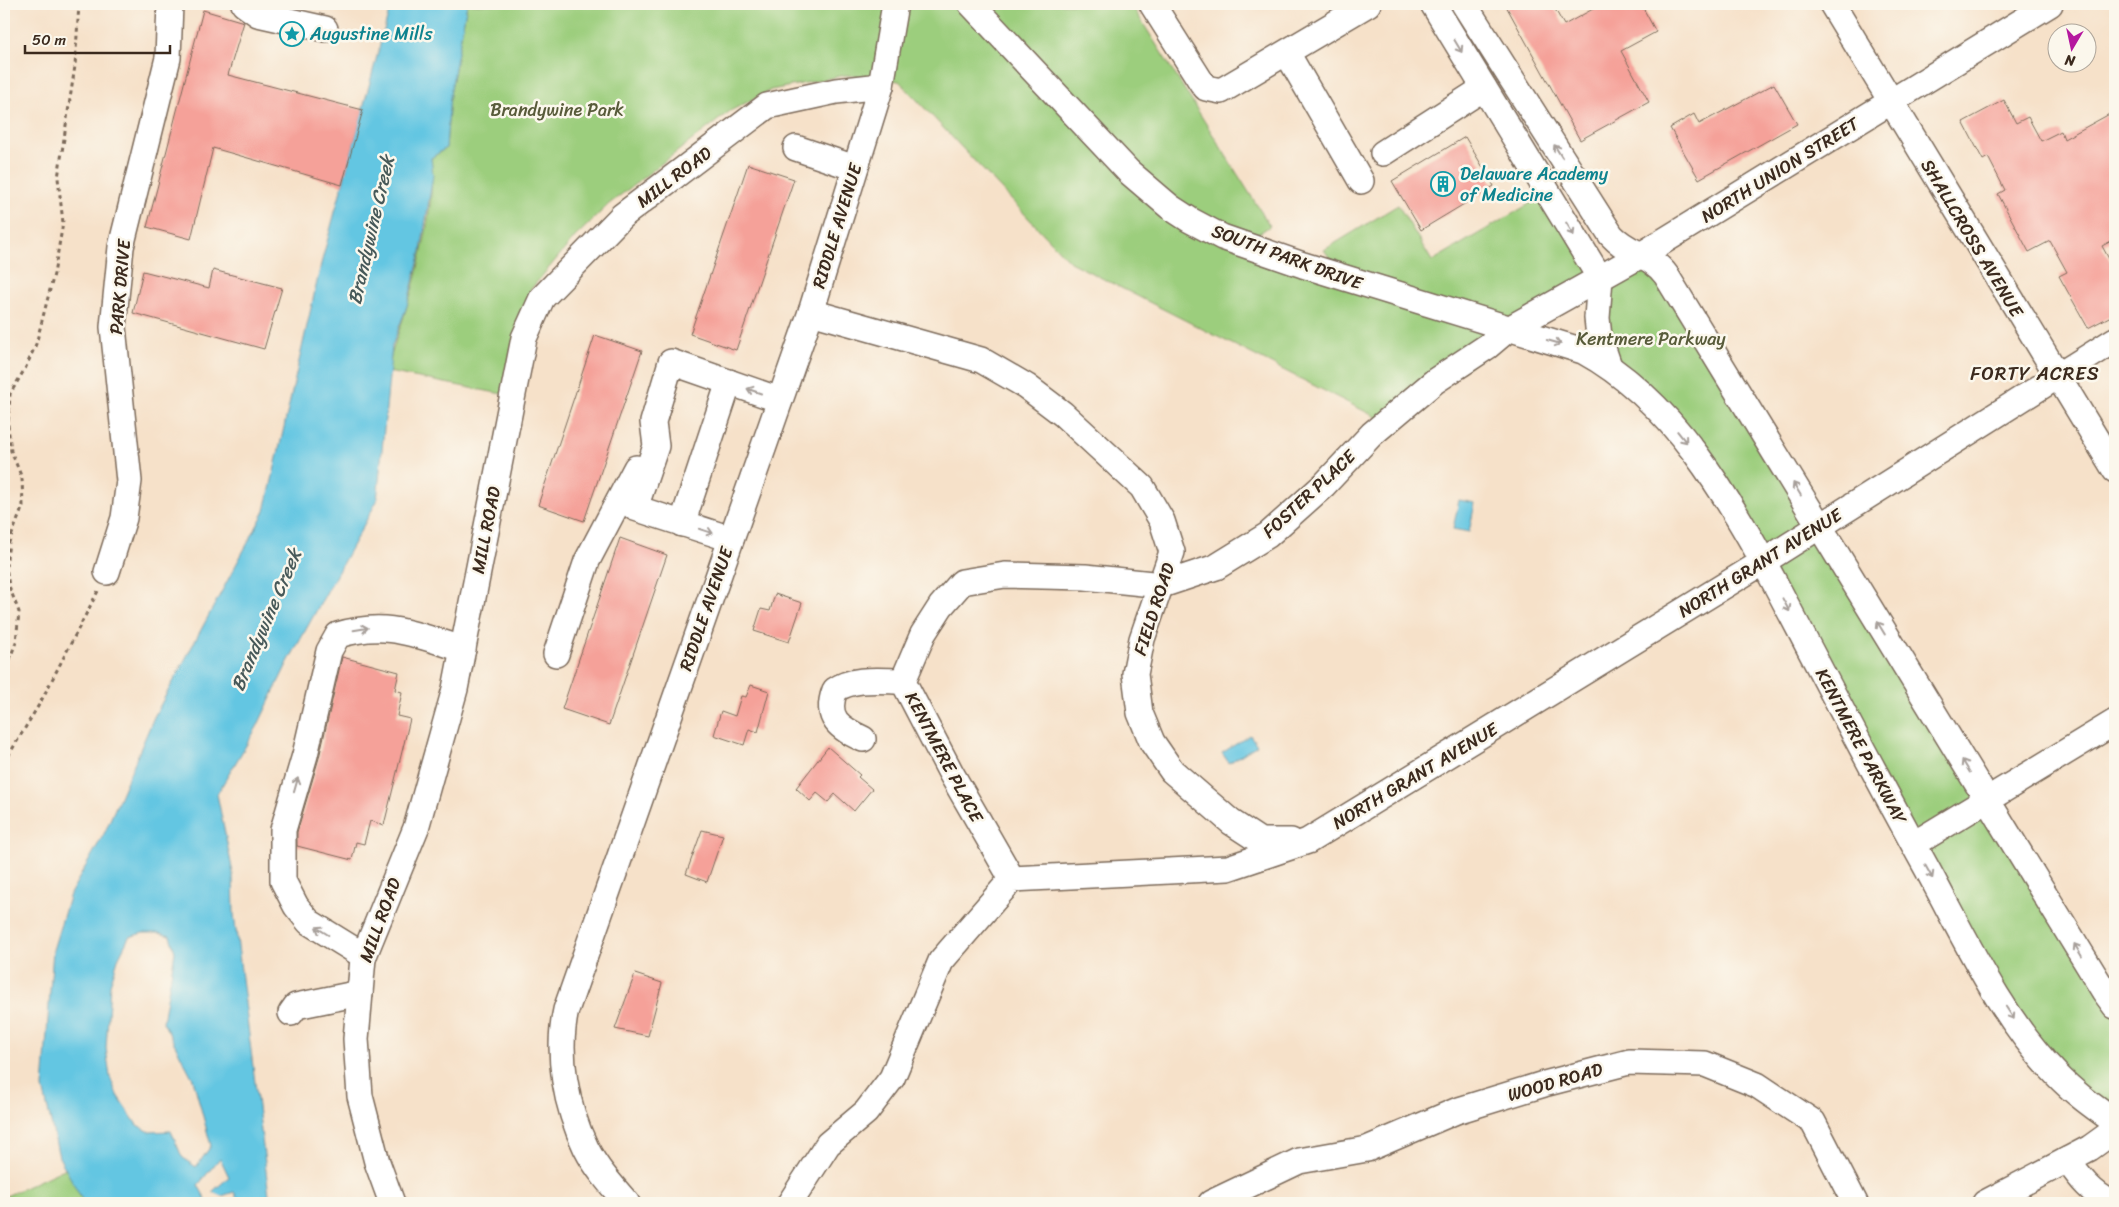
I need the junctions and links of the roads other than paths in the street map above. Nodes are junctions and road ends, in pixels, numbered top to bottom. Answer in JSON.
{"nodes":[{"id":1,"x":170,"y":4,"type":"edge"},
{"id":2,"x":244,"y":4,"type":"edge"},
{"id":3,"x":895,"y":4,"type":"edge"},
{"id":4,"x":971,"y":4,"type":"edge"},
{"id":5,"x":1152,"y":4,"type":"edge"},
{"id":6,"x":1368,"y":4,"type":"edge"},
{"id":7,"x":1433,"y":4,"type":"edge"},
{"id":8,"x":1464,"y":4,"type":"edge"},
{"id":9,"x":1832,"y":4,"type":"edge"},
{"id":10,"x":2050,"y":4,"type":"edge"},
{"id":11,"x":325,"y":29,"type":"dead end"},
{"id":12,"x":1287,"y":53,"type":"junction"},
{"id":13,"x":881,"y":86,"type":"junction"},
{"id":14,"x":1484,"y":88,"type":"junction"},
{"id":15,"x":1890,"y":102,"type":"junction"},
{"id":16,"x":796,"y":148,"type":"dead end"},
{"id":17,"x":1383,"y":153,"type":"dead end"},
{"id":18,"x":856,"y":168,"type":"junction"},
{"id":19,"x":1361,"y":181,"type":"dead end"},
{"id":20,"x":1641,"y":255,"type":"junction"},
{"id":21,"x":1600,"y":278,"type":"junction"},
{"id":22,"x":811,"y":312,"type":"junction"},
{"id":23,"x":1507,"y":330,"type":"junction"},
{"id":24,"x":2115,"y":340,"type":"edge"},
{"id":25,"x":1610,"y":366,"type":"junction"},
{"id":26,"x":2057,"y":377,"type":"junction"},
{"id":27,"x":729,"y":382,"type":"junction"},
{"id":28,"x":780,"y":400,"type":"junction"},
{"id":29,"x":656,"y":446,"type":"junction"},
{"id":30,"x":2115,"y":470,"type":"edge"},
{"id":31,"x":682,"y":524,"type":"junction"},
{"id":32,"x":1819,"y":526,"type":"junction"},
{"id":33,"x":731,"y":539,"type":"junction"},
{"id":34,"x":1764,"y":562,"type":"junction"},
{"id":35,"x":107,"y":572,"type":"road end"},
{"id":36,"x":1162,"y":585,"type":"junction"},
{"id":37,"x":941,"y":606,"type":"joint"},
{"id":38,"x":463,"y":649,"type":"junction"},
{"id":39,"x":556,"y":654,"type":"dead end"},
{"id":40,"x":903,"y":681,"type":"junction"},
{"id":41,"x":2115,"y":722,"type":"edge"},
{"id":42,"x":863,"y":739,"type":"dead end"},
{"id":43,"x":1987,"y":800,"type":"junction"},
{"id":44,"x":1308,"y":841,"type":"junction"},
{"id":45,"x":1914,"y":844,"type":"junction"},
{"id":46,"x":1012,"y":879,"type":"junction"},
{"id":47,"x":364,"y":956,"type":"junction"},
{"id":48,"x":360,"y":993,"type":"junction"},
{"id":49,"x":2110,"y":999,"type":"edge"},
{"id":50,"x":291,"y":1013,"type":"dead end"},
{"id":51,"x":2115,"y":1122,"type":"edge"},
{"id":52,"x":2115,"y":1130,"type":"edge"},
{"id":53,"x":2067,"y":1160,"type":"junction"},
{"id":54,"x":392,"y":1203,"type":"edge"},
{"id":55,"x":627,"y":1203,"type":"edge"},
{"id":56,"x":790,"y":1203,"type":"edge"},
{"id":57,"x":1211,"y":1203,"type":"edge"},
{"id":58,"x":1855,"y":1203,"type":"edge"},
{"id":59,"x":1985,"y":1203,"type":"edge"},
{"id":60,"x":2112,"y":1203,"type":"edge"}],
"edges":[{"from":1,"to":35,"type":"street","name":"PARK DRIVE"},
{"from":2,"to":11,"type":"street"},
{"from":3,"to":13,"type":"street","name":"RIDDLE AVENUE"},
{"from":4,"to":23,"type":"street","name":"SOUTH PARK DRIVE"},
{"from":5,"to":12,"type":"street"},
{"from":6,"to":12,"type":"street"},
{"from":7,"to":14,"type":"street","one_way":true},
{"from":20,"to":8,"type":"street","one_way":true},
{"from":9,"to":15,"type":"street","name":"SHALLCROSS AVENUE"},
{"from":10,"to":15,"type":"street","name":"NORTH UNION STREET"},
{"from":12,"to":19,"type":"street"},
{"from":13,"to":18,"type":"street","name":"RIDDLE AVENUE"},
{"from":13,"to":38,"type":"street","name":"MILL ROAD"},
{"from":14,"to":17,"type":"street"},
{"from":14,"to":21,"type":"street","one_way":true},
{"from":15,"to":20,"type":"street","name":"NORTH UNION STREET"},
{"from":15,"to":26,"type":"street","name":"SHALLCROSS AVENUE"},
{"from":16,"to":18,"type":"street"},
{"from":18,"to":22,"type":"street","name":"RIDDLE AVENUE"},
{"from":20,"to":21,"type":"street","name":"NORTH UNION STREET"},
{"from":32,"to":20,"type":"street","one_way":true},
{"from":21,"to":23,"type":"street","name":"NORTH UNION STREET"},
{"from":21,"to":25,"type":"street","name":"KENTMERE PARKWAY"},
{"from":22,"to":28,"type":"street","name":"RIDDLE AVENUE"},
{"from":22,"to":36,"type":"street","name":"FIELD ROAD"},
{"from":23,"to":25,"type":"street","name":"KENTMERE PARKWAY","one_way":true},
{"from":23,"to":36,"type":"street","name":"FOSTER PLACE"},
{"from":24,"to":26,"type":"street","name":"NORTH GRANT AVENUE"},
{"from":25,"to":34,"type":"street","name":"KENTMERE PARKWAY","one_way":true},
{"from":26,"to":30,"type":"street","name":"SHALLCROSS AVENUE"},
{"from":26,"to":32,"type":"street","name":"NORTH GRANT AVENUE"},
{"from":28,"to":27,"type":"street","one_way":true},
{"from":27,"to":29,"type":"street"},
{"from":27,"to":31,"type":"street"},
{"from":28,"to":33,"type":"street","name":"RIDDLE AVENUE"},
{"from":29,"to":31,"type":"street"},
{"from":29,"to":39,"type":"street"},
{"from":31,"to":33,"type":"street","one_way":true},
{"from":32,"to":34,"type":"street","name":"NORTH GRANT AVENUE"},
{"from":43,"to":32,"type":"street","one_way":true},
{"from":33,"to":55,"type":"street","name":"RIDDLE AVENUE"},
{"from":34,"to":44,"type":"street","name":"NORTH GRANT AVENUE"},
{"from":34,"to":45,"type":"street","name":"KENTMERE PARKWAY","one_way":true},
{"from":36,"to":37,"type":"street","name":"FOSTER PLACE"},
{"from":36,"to":44,"type":"street","name":"FIELD ROAD"},
{"from":37,"to":40,"type":"street","name":"KENTMERE PLACE"},
{"from":38,"to":47,"type":"street","name":"MILL ROAD"},
{"from":47,"to":38,"type":"street","one_way":true},
{"from":40,"to":42,"type":"street"},
{"from":40,"to":46,"type":"street","name":"KENTMERE PLACE"},
{"from":41,"to":43,"type":"street"},
{"from":43,"to":45,"type":"street"},
{"from":49,"to":43,"type":"street","one_way":true},
{"from":44,"to":46,"type":"street","name":"NORTH GRANT AVENUE"},
{"from":45,"to":51,"type":"street","name":"KENTMERE PARKWAY","one_way":true},
{"from":46,"to":56,"type":"street"},
{"from":47,"to":48,"type":"street","name":"MILL ROAD"},
{"from":48,"to":50,"type":"street"},
{"from":48,"to":54,"type":"street","name":"MILL ROAD"},
{"from":52,"to":53,"type":"street"},
{"from":53,"to":59,"type":"street"},
{"from":53,"to":60,"type":"street"},
{"from":57,"to":58,"type":"street","name":"WOOD ROAD"}]}
